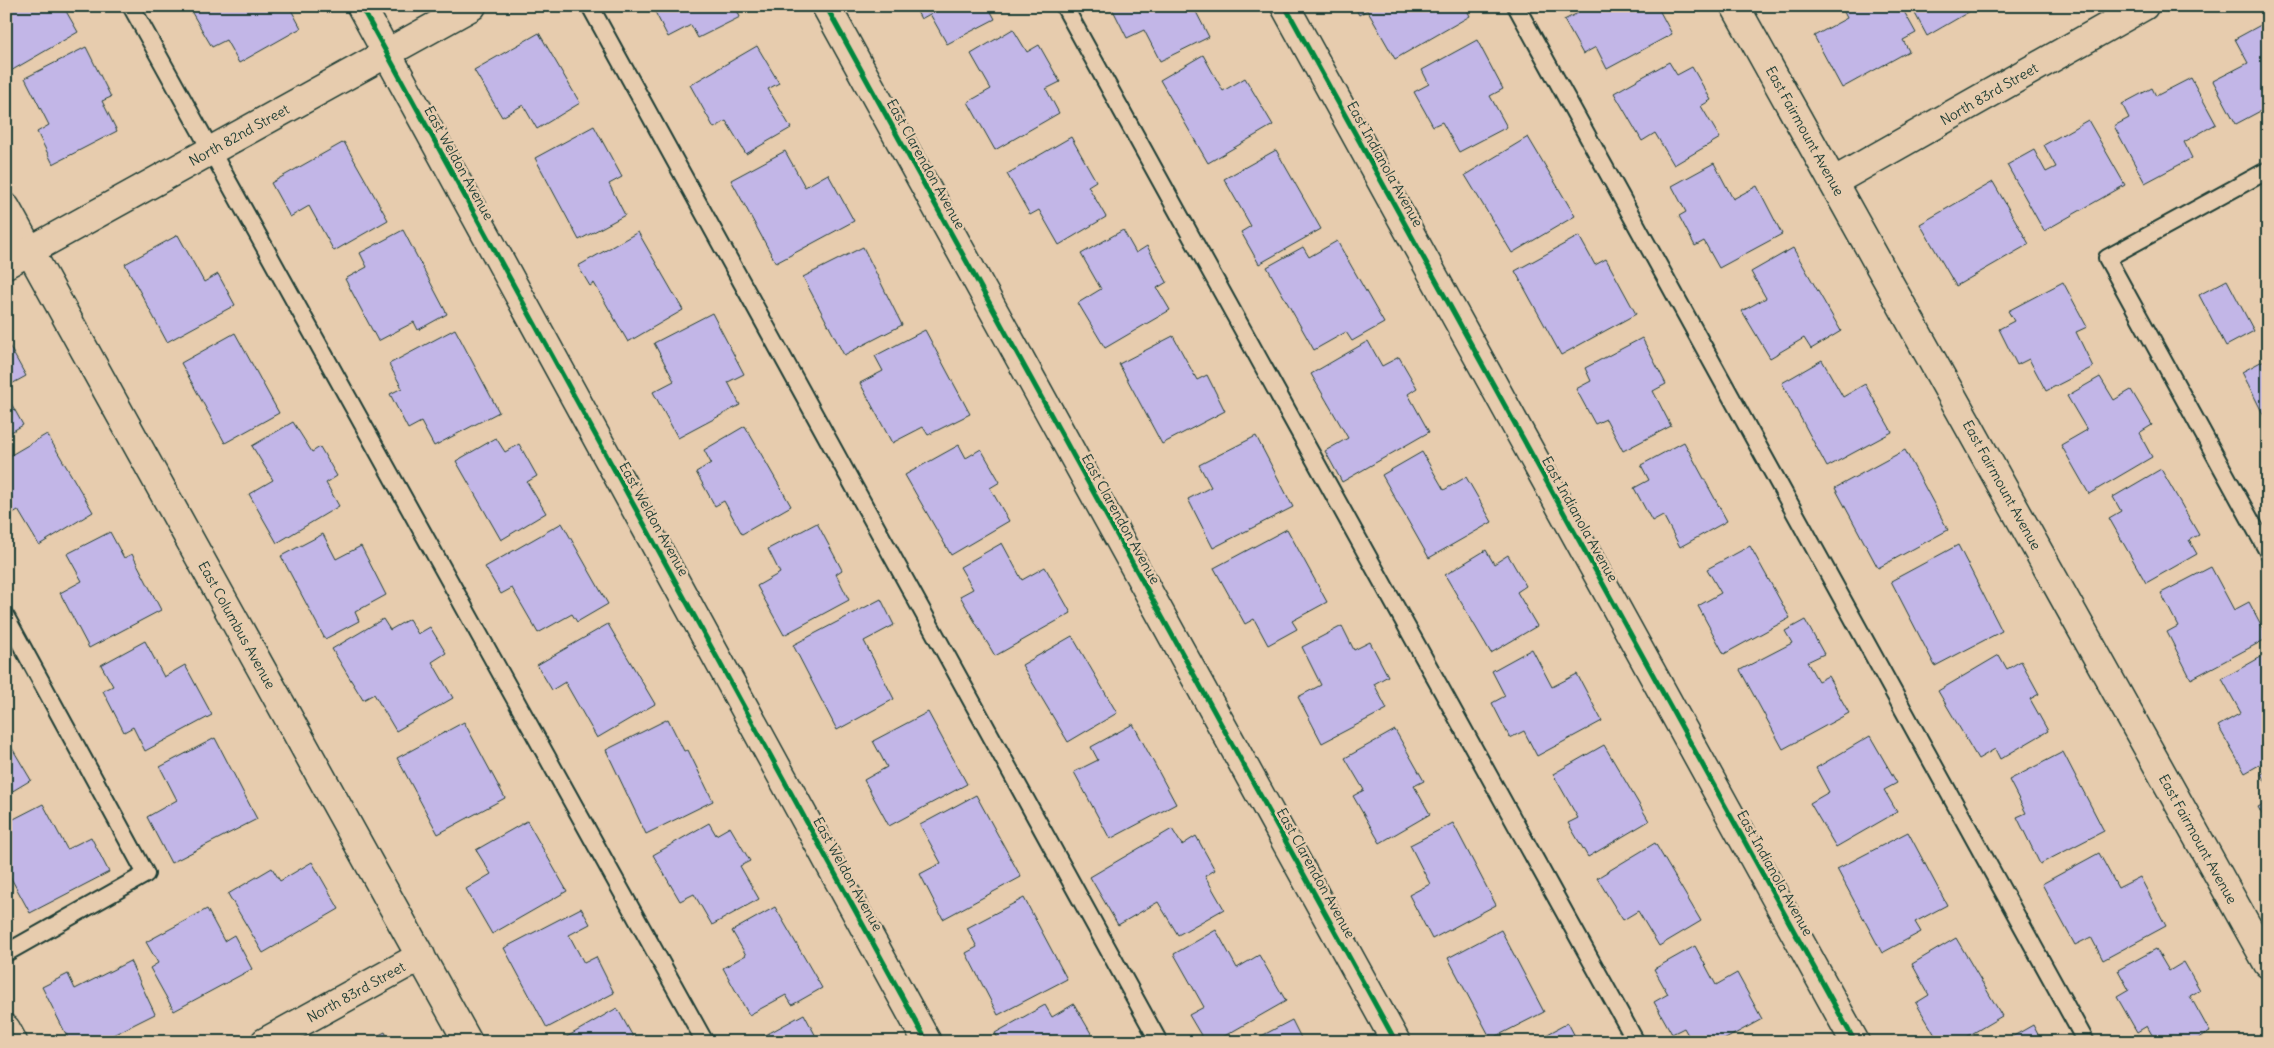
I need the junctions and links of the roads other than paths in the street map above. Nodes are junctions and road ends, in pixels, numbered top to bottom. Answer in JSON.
{"nodes":[{"id":1,"x":130,"y":6,"type":"edge"},
{"id":2,"x":360,"y":6,"type":"edge"},
{"id":3,"x":472,"y":6,"type":"edge"},
{"id":4,"x":590,"y":6,"type":"edge"},
{"id":5,"x":826,"y":6,"type":"edge"},
{"id":6,"x":1064,"y":6,"type":"edge"},
{"id":7,"x":1285,"y":6,"type":"edge"},
{"id":8,"x":1516,"y":6,"type":"edge"},
{"id":9,"x":1735,"y":6,"type":"edge"},
{"id":10,"x":2144,"y":6,"type":"edge"},
{"id":11,"x":387,"y":54,"type":"junction"},
{"id":12,"x":211,"y":150,"type":"junction"},
{"id":13,"x":2268,"y":170,"type":"edge"},
{"id":14,"x":1833,"y":182,"type":"junction"},
{"id":15,"x":6,"y":208,"type":"edge"},
{"id":16,"x":30,"y":251,"type":"junction"},
{"id":17,"x":6,"y":264,"type":"edge"},
{"id":18,"x":2268,"y":552,"type":"edge"},
{"id":19,"x":6,"y":617,"type":"edge"},
{"id":20,"x":6,"y":953,"type":"edge"},
{"id":21,"x":421,"y":956,"type":"junction"},
{"id":22,"x":2268,"y":964,"type":"edge"},
{"id":23,"x":6,"y":1029,"type":"edge"},
{"id":24,"x":13,"y":1042,"type":"edge"},
{"id":25,"x":265,"y":1042,"type":"edge"},
{"id":26,"x":468,"y":1042,"type":"edge"},
{"id":27,"x":705,"y":1042,"type":"edge"},
{"id":28,"x":927,"y":1042,"type":"edge"},
{"id":29,"x":1159,"y":1042,"type":"edge"},
{"id":30,"x":1396,"y":1042,"type":"edge"},
{"id":31,"x":1636,"y":1042,"type":"edge"},
{"id":32,"x":1855,"y":1042,"type":"edge"},
{"id":33,"x":2086,"y":1042,"type":"edge"}],
"edges":[{"from":1,"to":12,"type":"lane"},
{"from":2,"to":11,"type":"street","name":"East Weldon Avenue"},
{"from":3,"to":11,"type":"street","name":"North 82nd Street"},
{"from":4,"to":29,"type":"lane"},
{"from":5,"to":30,"type":"street","name":"East Clarendon Avenue"},
{"from":6,"to":31,"type":"lane"},
{"from":7,"to":32,"type":"street","name":"East Indianola Avenue"},
{"from":8,"to":33,"type":"lane"},
{"from":9,"to":14,"type":"street","name":"East Fairmount Avenue"},
{"from":10,"to":14,"type":"street","name":"North 83rd Street"},
{"from":11,"to":12,"type":"street","name":"North 82nd Street"},
{"from":11,"to":28,"type":"street","name":"East Weldon Avenue"},
{"from":12,"to":16,"type":"street","name":"North 82nd Street"},
{"from":12,"to":27,"type":"lane"},
{"from":13,"to":18,"type":"lane"},
{"from":14,"to":22,"type":"street","name":"East Fairmount Avenue"},
{"from":15,"to":16,"type":"street","name":"East Columbus Avenue"},
{"from":16,"to":17,"type":"street","name":"North 82nd Street"},
{"from":16,"to":21,"type":"street","name":"East Columbus Avenue"},
{"from":19,"to":20,"type":"lane"},
{"from":21,"to":25,"type":"street","name":"North 83rd Street"},
{"from":21,"to":26,"type":"street","name":"East Columbus Avenue"},
{"from":23,"to":24,"type":"street"}]}
